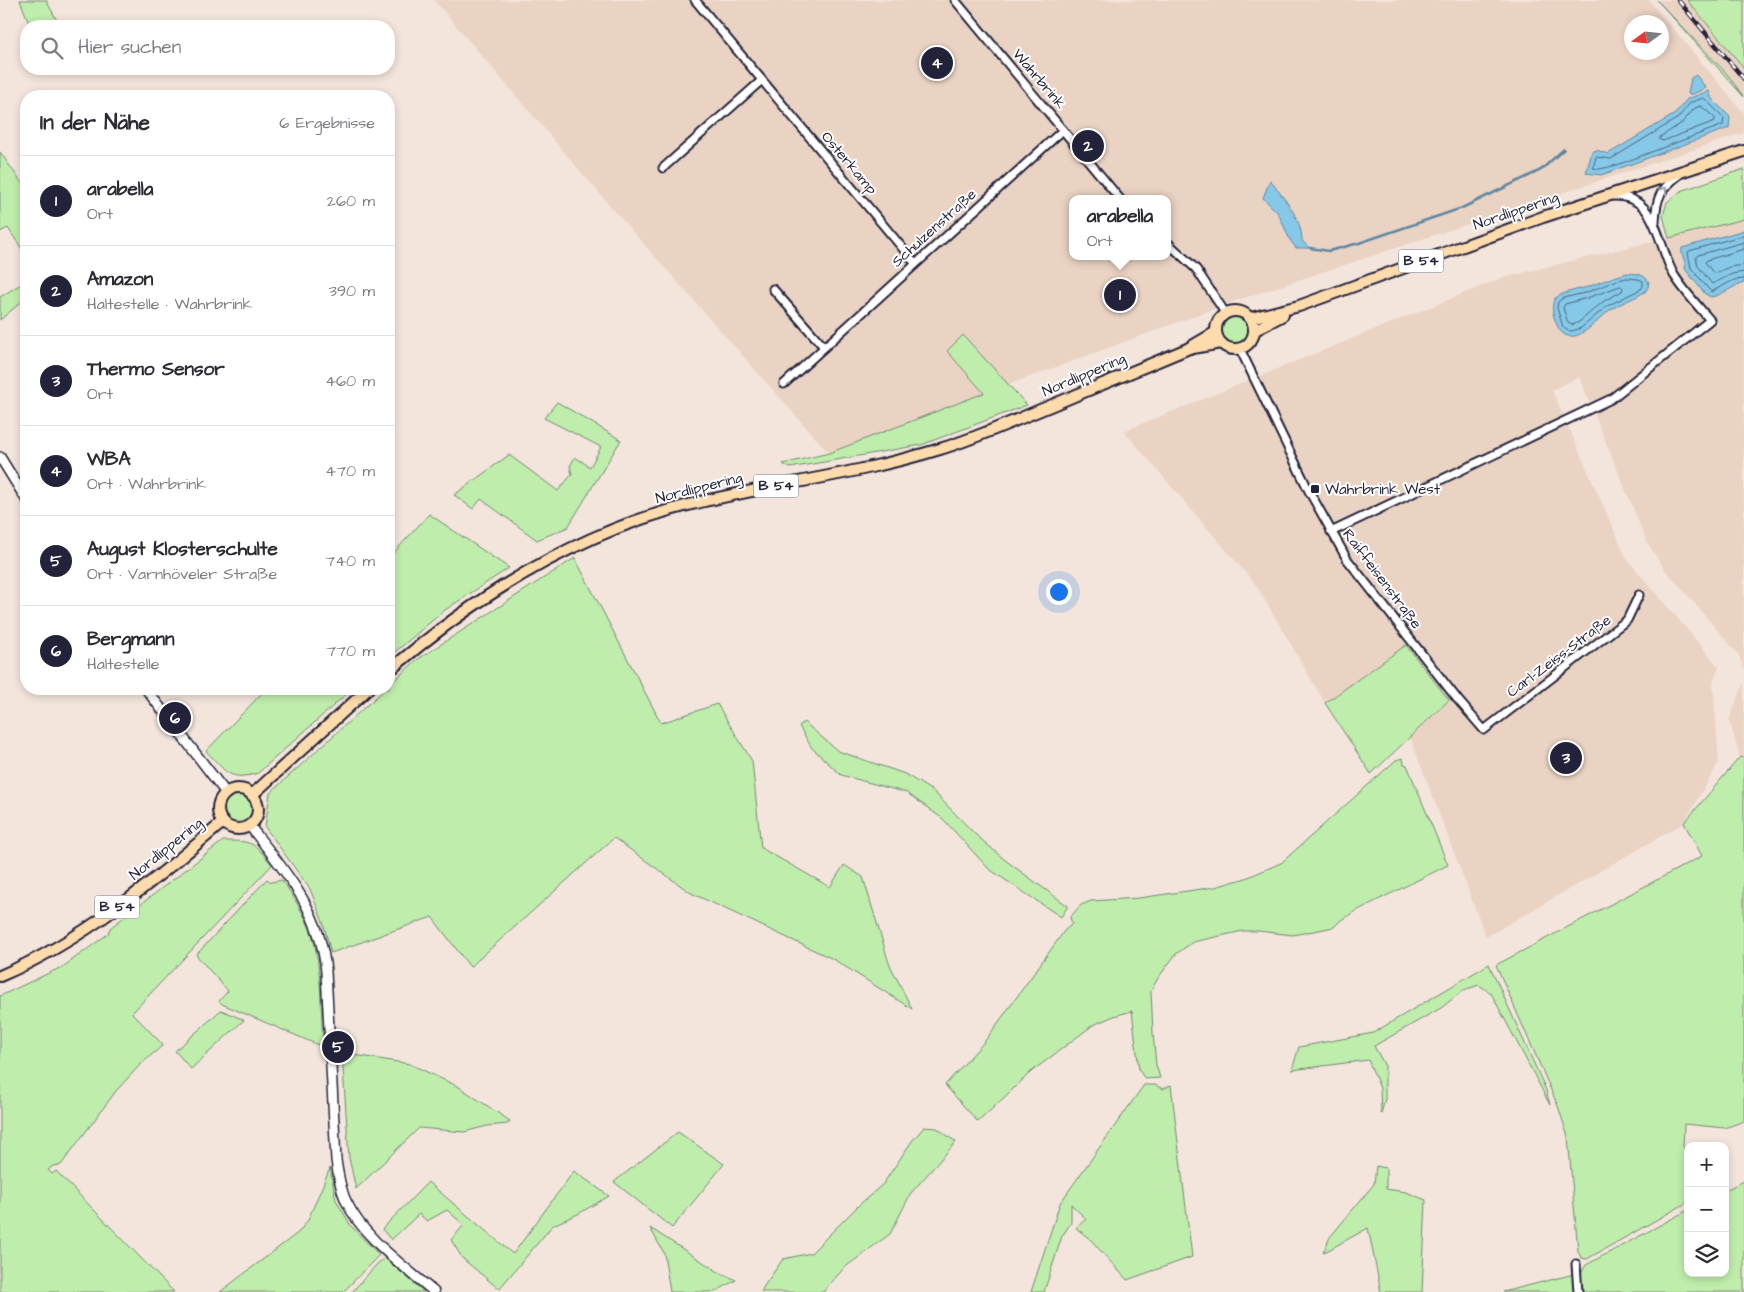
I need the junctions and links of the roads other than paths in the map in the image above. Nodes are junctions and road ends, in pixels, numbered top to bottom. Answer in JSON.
{"nodes":[{"id":1,"x":695,"y":0,"type":"edge"},
{"id":2,"x":955,"y":0,"type":"edge"},
{"id":3,"x":762,"y":80,"type":"junction"},
{"id":4,"x":1063,"y":130,"type":"junction"},
{"id":5,"x":1744,"y":151,"type":"edge"},
{"id":6,"x":663,"y":168,"type":"dead end"},
{"id":7,"x":1690,"y":168,"type":"junction"},
{"id":8,"x":1117,"y":195,"type":"edge"},
{"id":9,"x":1606,"y":196,"type":"junction"},
{"id":10,"x":1655,"y":222,"type":"junction"},
{"id":11,"x":1171,"y":246,"type":"edge"},
{"id":12,"x":915,"y":263,"type":"junction"},
{"id":13,"x":773,"y":289,"type":"dead end"},
{"id":14,"x":1299,"y":306,"type":"junction"},
{"id":15,"x":1226,"y":314,"type":"junction"},
{"id":16,"x":1251,"y":318,"type":"junction"},
{"id":17,"x":1255,"y":330,"type":"junction"},
{"id":18,"x":1216,"y":332,"type":"junction"},
{"id":19,"x":1221,"y":343,"type":"junction"},
{"id":20,"x":824,"y":347,"type":"junction"},
{"id":21,"x":1187,"y":349,"type":"junction"},
{"id":22,"x":1240,"y":349,"type":"junction"},
{"id":23,"x":784,"y":384,"type":"dead end"},
{"id":24,"x":0,"y":457,"type":"edge"},
{"id":25,"x":20,"y":490,"type":"edge"},
{"id":26,"x":1331,"y":532,"type":"junction"},
{"id":27,"x":1639,"y":595,"type":"dead end"},
{"id":28,"x":395,"y":666,"type":"edge"},
{"id":29,"x":151,"y":695,"type":"edge"},
{"id":30,"x":361,"y":695,"type":"edge"},
{"id":31,"x":1484,"y":730,"type":"joint"},
{"id":32,"x":226,"y":793,"type":"junction"},
{"id":33,"x":252,"y":796,"type":"junction"},
{"id":34,"x":223,"y":822,"type":"junction"},
{"id":35,"x":249,"y":825,"type":"junction"},
{"id":36,"x":0,"y":976,"type":"edge"},
{"id":37,"x":1576,"y":1264,"type":"dead end"},
{"id":38,"x":434,"y":1292,"type":"edge"},
{"id":39,"x":1578,"y":1292,"type":"edge"}],
"edges":[{"from":1,"to":3,"type":"street","name":"Osterkamp"},
{"from":2,"to":4,"type":"street","name":"Wahrbrink"},
{"from":3,"to":6,"type":"street"},
{"from":3,"to":12,"type":"street","name":"Osterkamp"},
{"from":4,"to":8,"type":"street","name":"Wahrbrink"},
{"from":4,"to":12,"type":"street","name":"Schulzenstraße"},
{"from":5,"to":7,"type":"main road","name":"Nordlippering","number":"B 54"},
{"from":7,"to":9,"type":"main road","name":"Nordlippering","number":"B 54"},
{"from":10,"to":7,"type":"street","one_way":true},
{"from":9,"to":10,"type":"street"},
{"from":9,"to":14,"type":"main road","name":"Nordlippering","number":"B 54"},
{"from":10,"to":26,"type":"street"},
{"from":11,"to":15,"type":"street"},
{"from":12,"to":20,"type":"street","name":"Schulzenstraße"},
{"from":13,"to":20,"type":"street"},
{"from":14,"to":16,"type":"main road","name":"Nordlippering","number":"B 54"},
{"from":14,"to":17,"type":"main road","name":"Nordlippering","number":"B 54"},
{"from":15,"to":16,"type":"main road"},
{"from":15,"to":18,"type":"main road"},
{"from":16,"to":17,"type":"main road"},
{"from":17,"to":22,"type":"main road"},
{"from":18,"to":19,"type":"main road"},
{"from":18,"to":21,"type":"main road","name":"Nordlippering","number":"B 54"},
{"from":19,"to":21,"type":"main road","name":"Nordlippering","number":"B 54"},
{"from":19,"to":22,"type":"main road"},
{"from":20,"to":23,"type":"street","name":"Schulzenstraße"},
{"from":21,"to":28,"type":"main road","name":"Nordlippering","number":"B 54"},
{"from":22,"to":26,"type":"street","name":"Raiffeisenstraße"},
{"from":24,"to":25,"type":"street"},
{"from":26,"to":31,"type":"street","name":"Raiffeisenstraße"},
{"from":27,"to":31,"type":"street","name":"Carl-Zeiss-Straße"},
{"from":29,"to":32,"type":"street"},
{"from":30,"to":33,"type":"main road"},
{"from":32,"to":33,"type":"main road"},
{"from":32,"to":34,"type":"main road"},
{"from":33,"to":35,"type":"main road"},
{"from":34,"to":35,"type":"main road"},
{"from":34,"to":36,"type":"main road","name":"Nordlippering","number":"B 54"},
{"from":35,"to":38,"type":"street"},
{"from":37,"to":39,"type":"street"}]}
